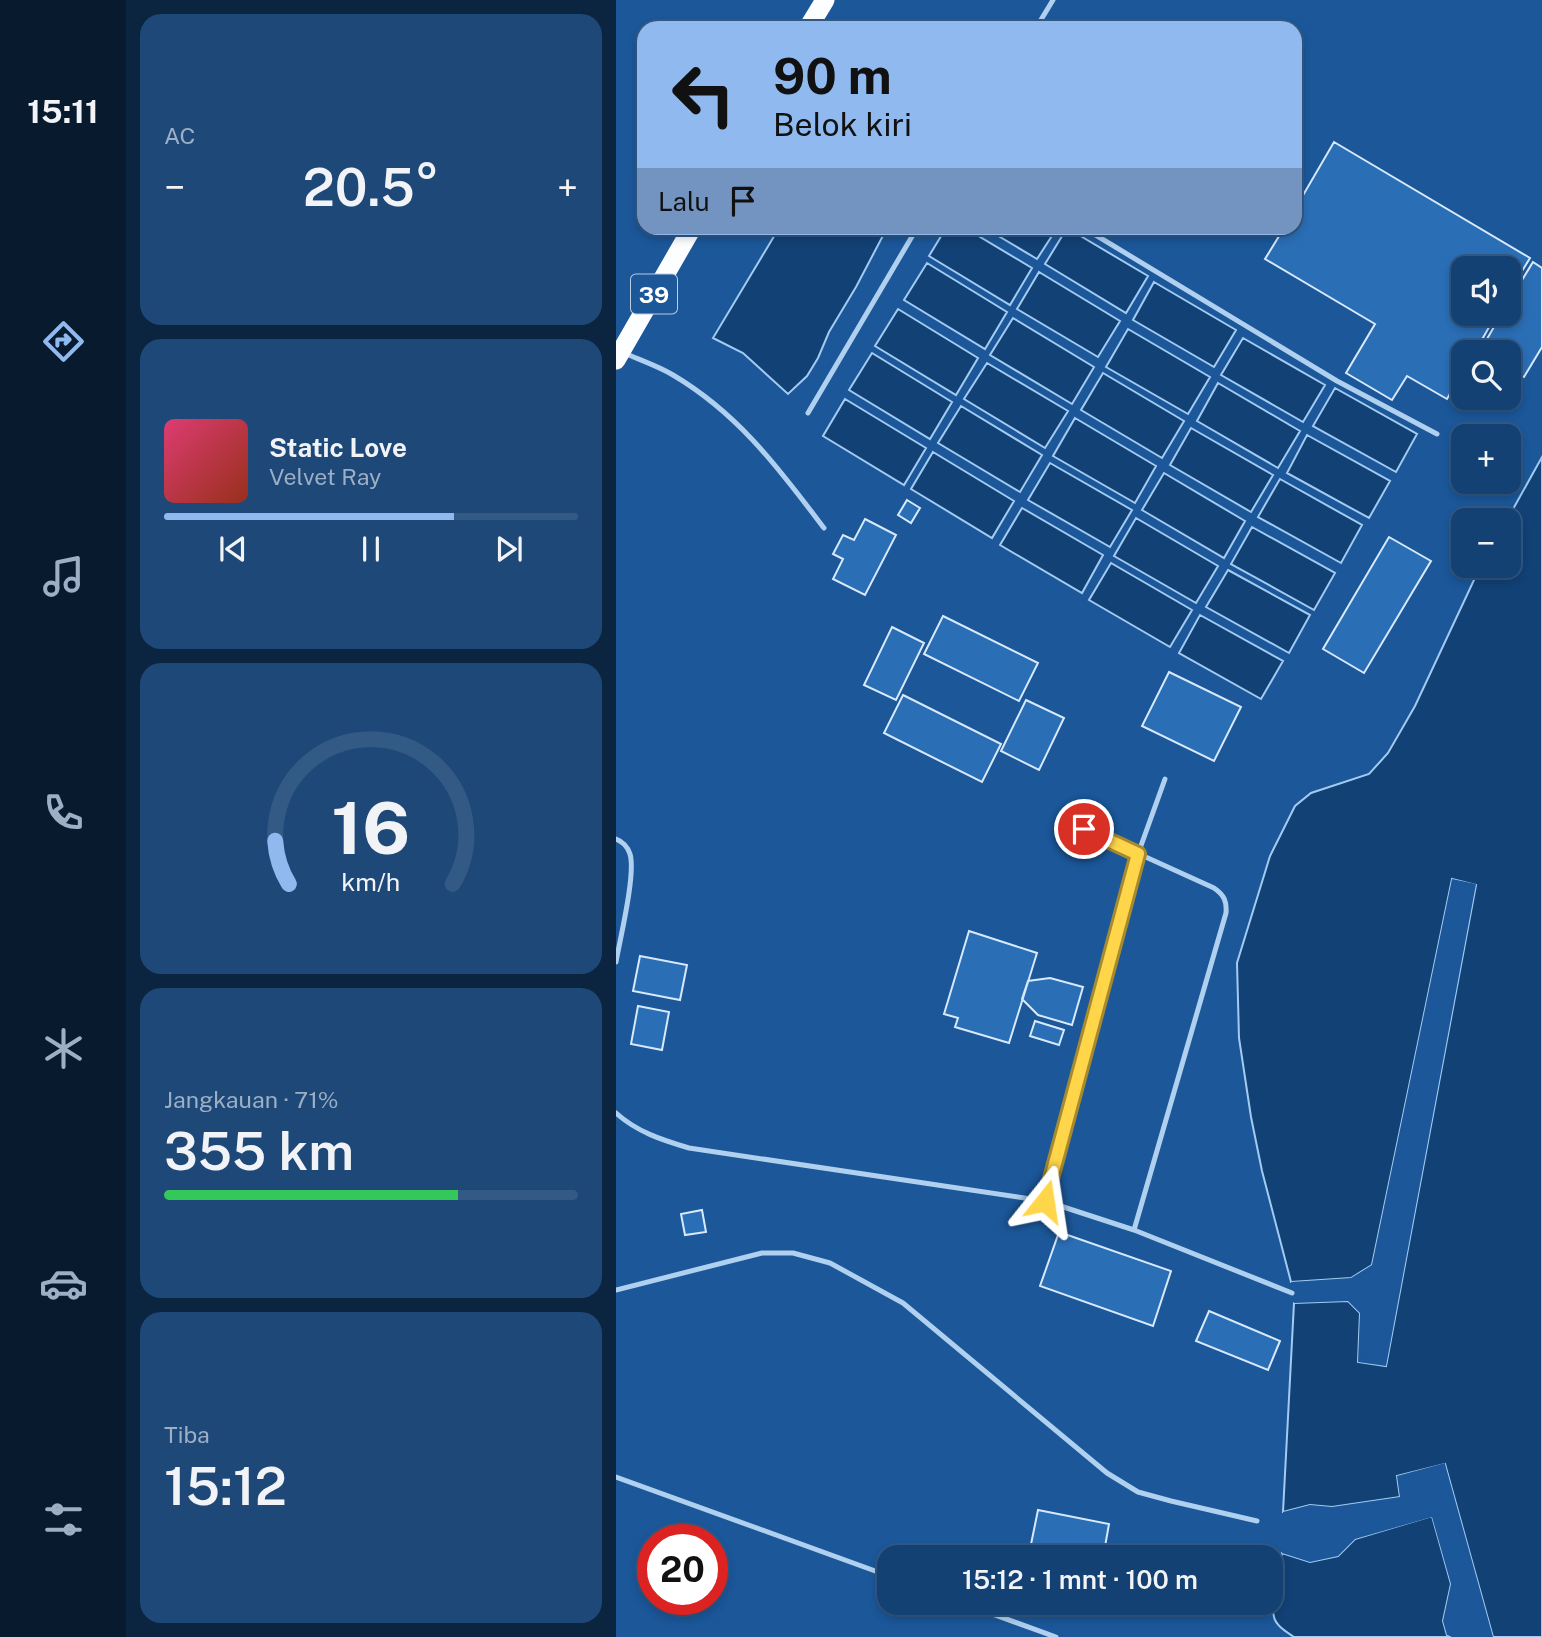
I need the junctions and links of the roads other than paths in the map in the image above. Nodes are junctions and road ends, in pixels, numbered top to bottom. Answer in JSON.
{"nodes":[{"id":1,"x":825,"y":0,"type":"edge"},
{"id":2,"x":1053,"y":0,"type":"edge"},
{"id":3,"x":812,"y":21,"type":"edge"},
{"id":4,"x":1040,"y":21,"type":"edge"},
{"id":5,"x":688,"y":235,"type":"edge"},
{"id":6,"x":913,"y":235,"type":"edge"},
{"id":7,"x":1096,"y":235,"type":"edge"},
{"id":8,"x":618,"y":356,"type":"edge"},
{"id":9,"x":808,"y":413,"type":"dead end"},
{"id":10,"x":1437,"y":433,"type":"dead end"},
{"id":11,"x":824,"y":528,"type":"dead end"},
{"id":12,"x":1165,"y":779,"type":"dead end"},
{"id":13,"x":1084,"y":829,"type":"dead end"},
{"id":14,"x":616,"y":839,"type":"edge"},
{"id":15,"x":1138,"y":854,"type":"junction"},
{"id":16,"x":616,"y":962,"type":"edge"},
{"id":17,"x":616,"y":1113,"type":"edge"},
{"id":18,"x":1045,"y":1201,"type":"junction"},
{"id":19,"x":1134,"y":1230,"type":"junction"},
{"id":20,"x":616,"y":1290,"type":"edge"},
{"id":21,"x":1292,"y":1293,"type":"dead end"},
{"id":22,"x":616,"y":1477,"type":"edge"},
{"id":23,"x":1256,"y":1521,"type":"dead end"},
{"id":24,"x":877,"y":1572,"type":"edge"},
{"id":25,"x":995,"y":1615,"type":"edge"},
{"id":26,"x":1056,"y":1637,"type":"edge"}],
"edges":[{"from":1,"to":3,"type":"highway"},
{"from":2,"to":4,"type":"lane"},
{"from":5,"to":8,"type":"highway","number":"39"},
{"from":6,"to":9,"type":"lane"},
{"from":7,"to":10,"type":"lane"},
{"from":8,"to":11,"type":"lane"},
{"from":12,"to":15,"type":"lane"},
{"from":13,"to":15,"type":"lane"},
{"from":14,"to":16,"type":"lane"},
{"from":15,"to":18,"type":"lane"},
{"from":15,"to":19,"type":"lane"},
{"from":17,"to":18,"type":"lane"},
{"from":18,"to":19,"type":"lane"},
{"from":19,"to":21,"type":"lane"},
{"from":20,"to":23,"type":"lane"},
{"from":22,"to":24,"type":"lane"},
{"from":25,"to":26,"type":"lane"}]}
